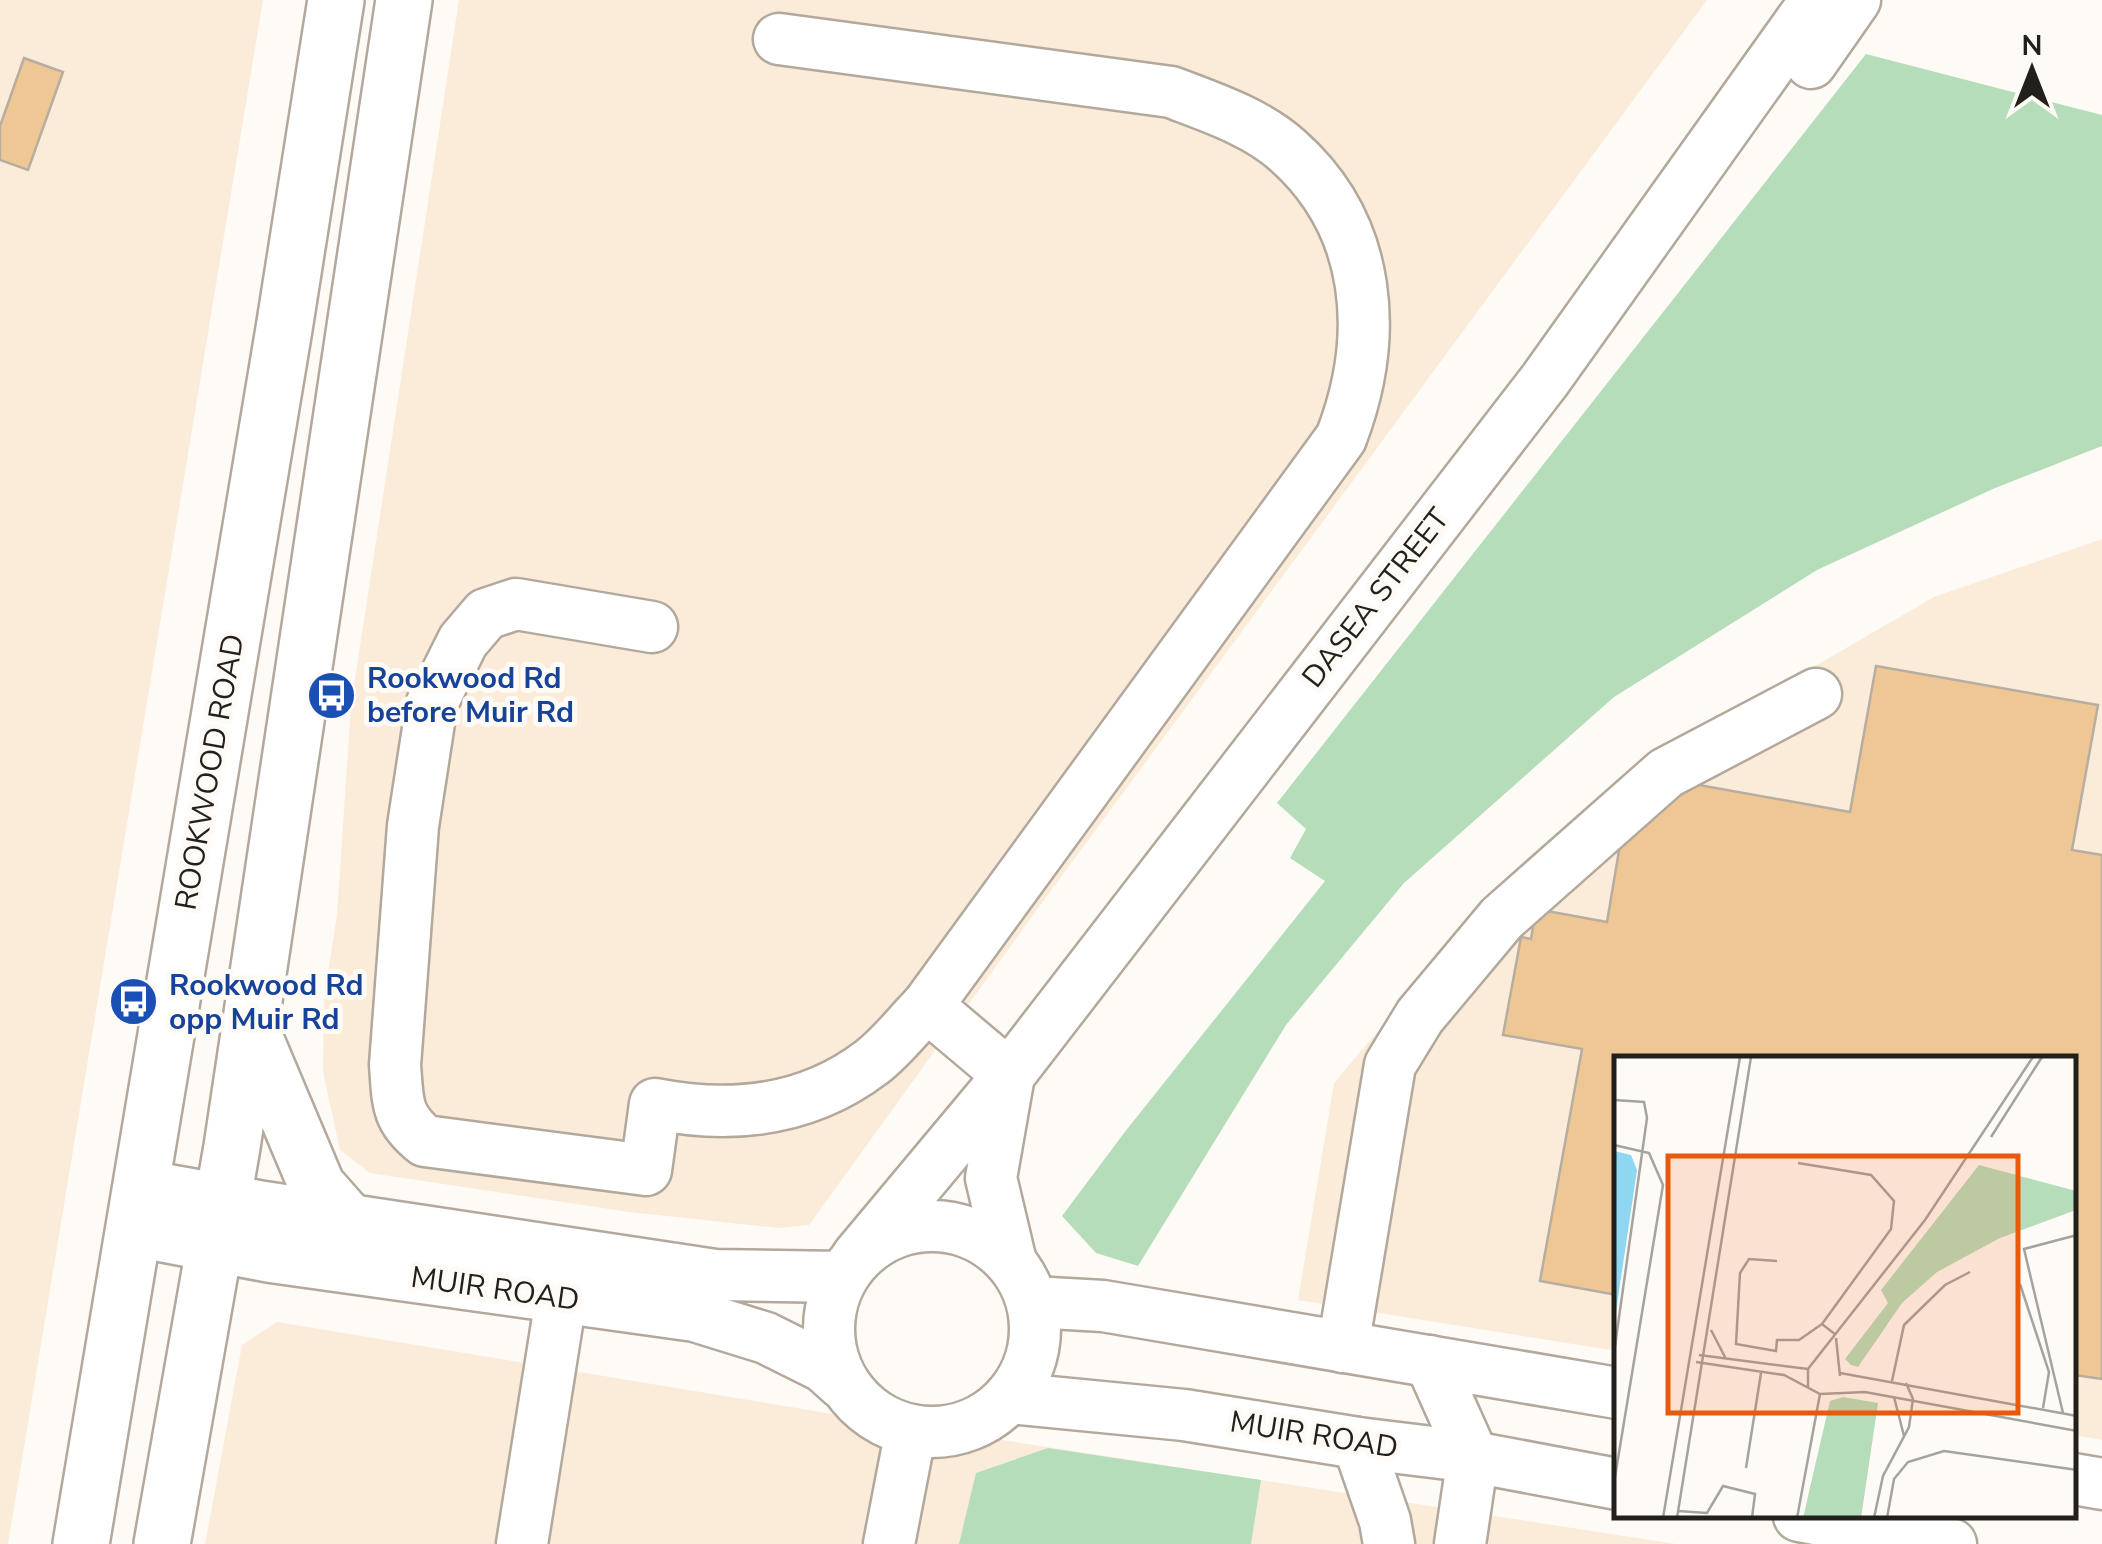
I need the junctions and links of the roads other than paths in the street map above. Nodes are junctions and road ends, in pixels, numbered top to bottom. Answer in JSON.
{"nodes":[{"id":1,"x":336,"y":0,"type":"edge"},
{"id":2,"x":404,"y":0,"type":"edge"},
{"id":3,"x":1792,"y":0,"type":"edge"},
{"id":4,"x":1816,"y":0,"type":"edge"},
{"id":5,"x":1855,"y":0,"type":"edge"},
{"id":6,"x":779,"y":40,"type":"dead end"},
{"id":7,"x":1734,"y":115,"type":"junction"},
{"id":8,"x":652,"y":627,"type":"dead end"},
{"id":9,"x":1816,"y":694,"type":"dead end"},
{"id":10,"x":926,"y":1006,"type":"junction"},
{"id":11,"x":250,"y":1027,"type":"junction"},
{"id":12,"x":1009,"y":1074,"type":"junction"},
{"id":13,"x":137,"y":1208,"type":"junction"},
{"id":14,"x":347,"y":1220,"type":"junction"},
{"id":15,"x":218,"y":1223,"type":"junction"},
{"id":16,"x":849,"y":1267,"type":"junction"},
{"id":17,"x":1021,"y":1282,"type":"junction"},
{"id":18,"x":561,"y":1299,"type":"junction"},
{"id":19,"x":1343,"y":1347,"type":"junction"},
{"id":20,"x":1430,"y":1361,"type":"junction"},
{"id":21,"x":843,"y":1384,"type":"junction"},
{"id":22,"x":1614,"y":1392,"type":"edge"},
{"id":23,"x":1028,"y":1400,"type":"junction"},
{"id":24,"x":910,"y":1430,"type":"junction"},
{"id":25,"x":1358,"y":1443,"type":"junction"},
{"id":26,"x":1473,"y":1458,"type":"junction"},
{"id":27,"x":2077,"y":1480,"type":"edge"},
{"id":28,"x":1614,"y":1483,"type":"edge"},
{"id":29,"x":2102,"y":1484,"type":"edge"},
{"id":30,"x":1815,"y":1519,"type":"edge"},
{"id":31,"x":82,"y":1544,"type":"edge"},
{"id":32,"x":162,"y":1544,"type":"edge"},
{"id":33,"x":522,"y":1544,"type":"edge"},
{"id":34,"x":890,"y":1544,"type":"edge"},
{"id":35,"x":1389,"y":1544,"type":"edge"},
{"id":36,"x":1460,"y":1544,"type":"edge"},
{"id":37,"x":1951,"y":1544,"type":"edge"}],
"edges":[{"from":1,"to":13,"type":"highway","name":"ROOKWOOD ROAD"},
{"from":2,"to":11,"type":"highway"},
{"from":3,"to":7,"type":"street"},
{"from":4,"to":7,"type":"street","name":"DASEA STREET"},
{"from":5,"to":7,"type":"street"},
{"from":6,"to":10,"type":"street"},
{"from":7,"to":12,"type":"street","name":"DASEA STREET"},
{"from":8,"to":10,"type":"street"},
{"from":9,"to":19,"type":"street"},
{"from":10,"to":12,"type":"street"},
{"from":11,"to":14,"type":"highway"},
{"from":11,"to":15,"type":"highway"},
{"from":12,"to":16,"type":"street","name":"DASEA STREET"},
{"from":12,"to":17,"type":"street","name":"DASEA STREET"},
{"from":13,"to":15,"type":"street","name":"MUIR ROAD"},
{"from":13,"to":31,"type":"highway","name":"ROOKWOOD ROAD"},
{"from":14,"to":15,"type":"street","name":"MUIR ROAD"},
{"from":14,"to":16,"type":"street","name":"MUIR ROAD"},
{"from":15,"to":18,"type":"street","name":"MUIR ROAD"},
{"from":15,"to":32,"type":"highway"},
{"from":16,"to":17,"type":"street"},
{"from":16,"to":21,"type":"street"},
{"from":17,"to":19,"type":"street"},
{"from":17,"to":23,"type":"street"},
{"from":18,"to":21,"type":"street","name":"MUIR ROAD"},
{"from":18,"to":33,"type":"street"},
{"from":19,"to":20,"type":"street"},
{"from":20,"to":22,"type":"street"},
{"from":20,"to":26,"type":"street"},
{"from":21,"to":24,"type":"street"},
{"from":23,"to":24,"type":"street"},
{"from":23,"to":25,"type":"street","name":"MUIR ROAD"},
{"from":24,"to":34,"type":"street"},
{"from":25,"to":26,"type":"street","name":"MUIR ROAD"},
{"from":25,"to":35,"type":"street"},
{"from":26,"to":28,"type":"street","name":"MUIR ROAD"},
{"from":26,"to":36,"type":"street"},
{"from":27,"to":29,"type":"street"},
{"from":30,"to":37,"type":"street"}]}
